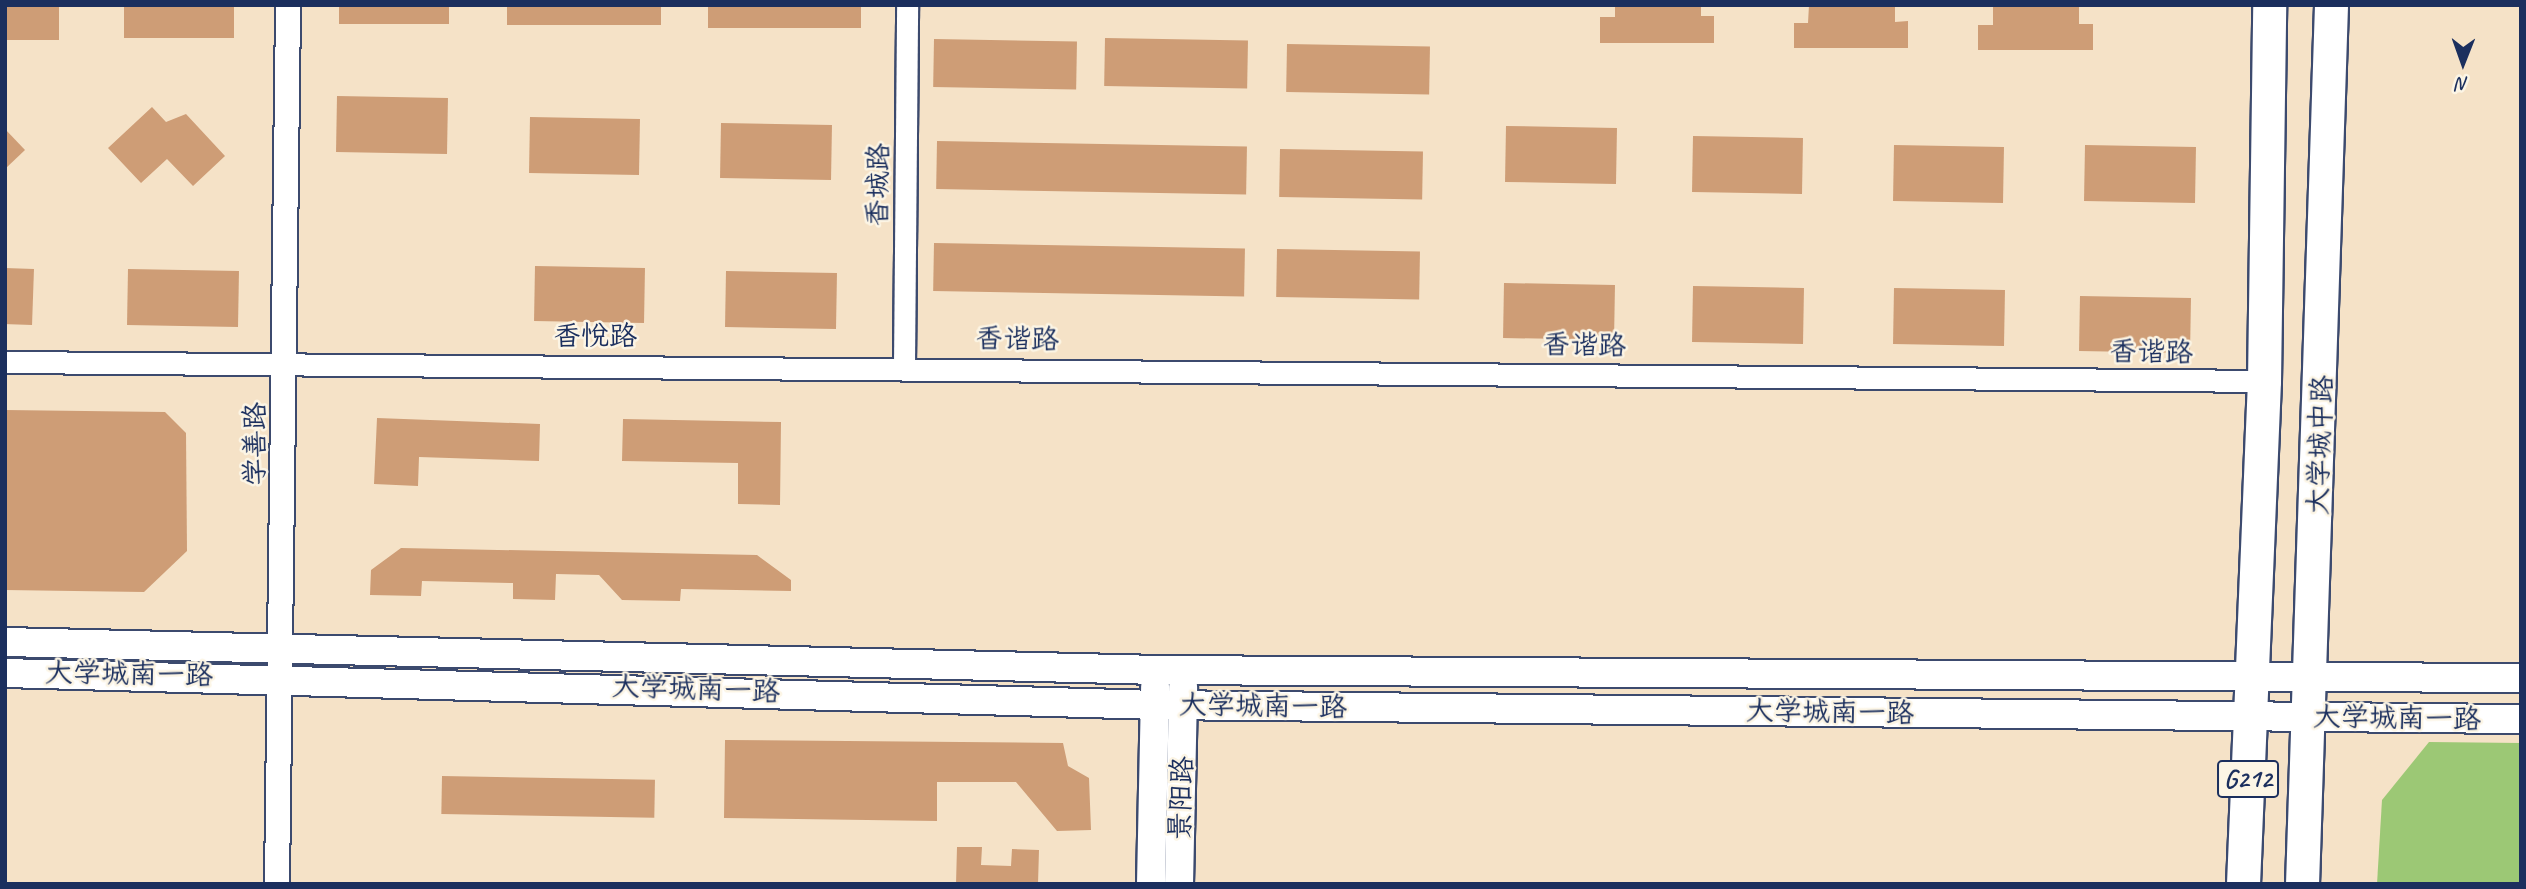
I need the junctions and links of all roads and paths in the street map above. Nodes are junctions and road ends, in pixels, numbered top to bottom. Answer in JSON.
{"nodes":[{"id":1,"x":289,"y":5,"type":"edge"},
{"id":2,"x":907,"y":5,"type":"edge"},
{"id":3,"x":2269,"y":5,"type":"edge"},
{"id":4,"x":2332,"y":5,"type":"edge"},
{"id":5,"x":5,"y":362,"type":"edge"},
{"id":6,"x":286,"y":362,"type":"junction"},
{"id":7,"x":904,"y":365,"type":"junction"},
{"id":8,"x":2264,"y":381,"type":"junction"},
{"id":9,"x":5,"y":642,"type":"edge"},
{"id":10,"x":284,"y":648,"type":"junction"},
{"id":11,"x":1169,"y":670,"type":"junction"},
{"id":12,"x":5,"y":673,"type":"edge"},
{"id":13,"x":2252,"y":675,"type":"junction"},
{"id":14,"x":284,"y":676,"type":"junction"},
{"id":15,"x":2312,"y":676,"type":"junction"},
{"id":16,"x":2521,"y":678,"type":"edge"},
{"id":17,"x":1155,"y":705,"type":"junction"},
{"id":18,"x":1184,"y":705,"type":"junction"},
{"id":19,"x":2250,"y":716,"type":"junction"},
{"id":20,"x":2310,"y":717,"type":"junction"},
{"id":21,"x":2521,"y":719,"type":"edge"},
{"id":22,"x":277,"y":884,"type":"edge"},
{"id":23,"x":1151,"y":884,"type":"edge"},
{"id":24,"x":1179,"y":884,"type":"edge"},
{"id":25,"x":2243,"y":884,"type":"edge"},
{"id":26,"x":2302,"y":884,"type":"edge"}],
"edges":[{"from":1,"to":6,"type":"street","name":"学善路"},
{"from":2,"to":7,"type":"street","name":"香城路"},
{"from":3,"to":8,"type":"highway","name":"大学城中路"},
{"from":4,"to":15,"type":"highway","name":"大学城中路"},
{"from":5,"to":6,"type":"street","name":"香悦路"},
{"from":6,"to":7,"type":"street","name":"香悦路"},
{"from":6,"to":10,"type":"street","name":"学善路"},
{"from":7,"to":8,"type":"street","name":"香谐路"},
{"from":8,"to":13,"type":"highway","name":"大学城中路"},
{"from":9,"to":10,"type":"main road","name":"大学城南一路"},
{"from":10,"to":11,"type":"main road","name":"大学城南一路"},
{"from":10,"to":14,"type":"street","name":"学善路"},
{"from":11,"to":13,"type":"main road","name":"大学城南一路"},
{"from":11,"to":17,"type":"main road","name":"景阳路"},
{"from":11,"to":18,"type":"main road","name":"景阳路"},
{"from":12,"to":14,"type":"main road","name":"大学城南一路"},
{"from":13,"to":15,"type":"main road","name":"大学城南一路"},
{"from":13,"to":19,"type":"highway","name":"大学城中路","number":"G212"},
{"from":14,"to":17,"type":"main road","name":"大学城南一路"},
{"from":14,"to":22,"type":"street","name":"学善路"},
{"from":15,"to":16,"type":"main road","name":"大学城南一路"},
{"from":15,"to":20,"type":"highway","name":"大学城中路"},
{"from":17,"to":18,"type":"main road","name":"大学城南一路"},
{"from":17,"to":23,"type":"main road","name":"景阳路"},
{"from":18,"to":19,"type":"main road","name":"大学城南一路"},
{"from":18,"to":24,"type":"main road","name":"景阳路"},
{"from":19,"to":20,"type":"main road","name":"大学城南一路"},
{"from":19,"to":25,"type":"highway","name":"大学城中路","number":"G212"},
{"from":20,"to":21,"type":"main road","name":"大学城南一路"},
{"from":20,"to":26,"type":"highway","name":"大学城中路","number":"G212"}]}
